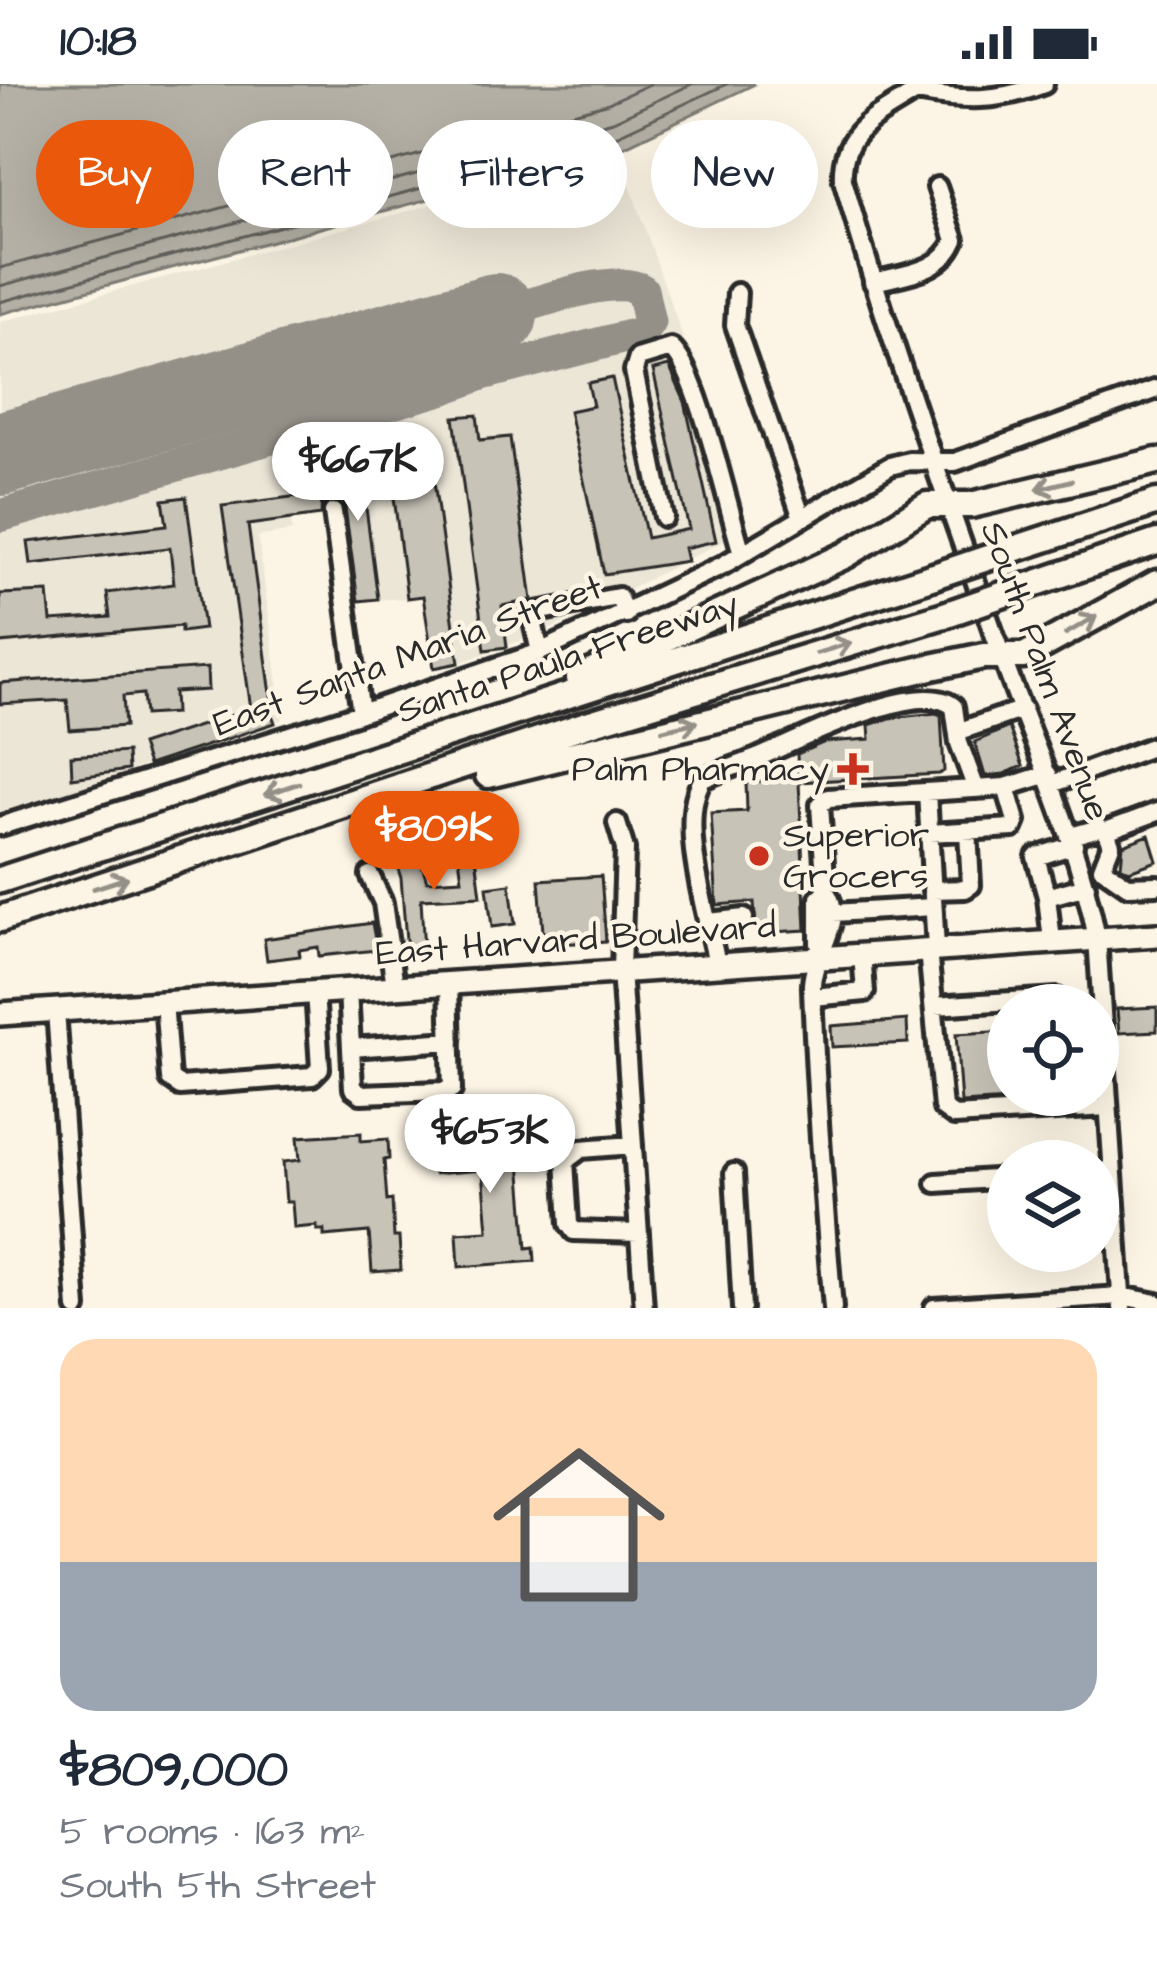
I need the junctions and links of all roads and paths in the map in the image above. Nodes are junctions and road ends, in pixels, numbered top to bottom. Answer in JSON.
{"nodes":[{"id":1,"x":1044,"y":84,"type":"edge"},
{"id":2,"x":919,"y":88,"type":"edge"},
{"id":3,"x":937,"y":187,"type":"dead end"},
{"id":4,"x":873,"y":282,"type":"junction"},
{"id":5,"x":737,"y":292,"type":"dead end"},
{"id":6,"x":1157,"y":389,"type":"edge"},
{"id":7,"x":1157,"y":460,"type":"edge"},
{"id":8,"x":934,"y":461,"type":"junction"},
{"id":9,"x":1157,"y":502,"type":"edge"},
{"id":10,"x":950,"y":506,"type":"junction"},
{"id":11,"x":333,"y":512,"type":"dead end"},
{"id":12,"x":664,"y":518,"type":"dead end"},
{"id":13,"x":802,"y":518,"type":"junction"},
{"id":14,"x":1157,"y":542,"type":"edge"},
{"id":15,"x":742,"y":554,"type":"junction"},
{"id":16,"x":1157,"y":583,"type":"edge"},
{"id":17,"x":626,"y":614,"type":"junction"},
{"id":18,"x":540,"y":652,"type":"junction"},
{"id":19,"x":1002,"y":657,"type":"junction"},
{"id":20,"x":1023,"y":710,"type":"junction"},
{"id":21,"x":361,"y":713,"type":"junction"},
{"id":22,"x":473,"y":725,"type":"junction"},
{"id":23,"x":960,"y":731,"type":"junction"},
{"id":24,"x":1156,"y":748,"type":"edge"},
{"id":25,"x":1050,"y":779,"type":"junction"},
{"id":26,"x":403,"y":788,"type":"junction"},
{"id":27,"x":1006,"y":788,"type":"junction"},
{"id":28,"x":976,"y":789,"type":"junction"},
{"id":29,"x":927,"y":792,"type":"junction"},
{"id":30,"x":1157,"y":812,"type":"edge"},
{"id":31,"x":374,"y":821,"type":"dead end"},
{"id":32,"x":617,"y":823,"type":"dead end"},
{"id":33,"x":0,"y":826,"type":"edge"},
{"id":34,"x":968,"y":831,"type":"junction"},
{"id":35,"x":1106,"y":831,"type":"junction"},
{"id":36,"x":929,"y":833,"type":"junction"},
{"id":37,"x":1072,"y":841,"type":"junction"},
{"id":38,"x":1102,"y":868,"type":"junction"},
{"id":39,"x":370,"y":875,"type":"joint"},
{"id":40,"x":0,"y":880,"type":"edge"},
{"id":41,"x":1084,"y":880,"type":"junction"},
{"id":42,"x":1148,"y":886,"type":"edge"},
{"id":43,"x":826,"y":892,"type":"junction"},
{"id":44,"x":1047,"y":897,"type":"junction"},
{"id":45,"x":933,"y":899,"type":"junction"},
{"id":46,"x":832,"y":914,"type":"junction"},
{"id":47,"x":744,"y":918,"type":"dead end"},
{"id":48,"x":0,"y":920,"type":"edge"},
{"id":49,"x":709,"y":922,"type":"junction"},
{"id":50,"x":1157,"y":935,"type":"edge"},
{"id":51,"x":1097,"y":938,"type":"junction"},
{"id":52,"x":1052,"y":941,"type":"junction"},
{"id":53,"x":932,"y":949,"type":"junction"},
{"id":54,"x":862,"y":954,"type":"junction"},
{"id":55,"x":818,"y":957,"type":"junction"},
{"id":56,"x":717,"y":964,"type":"junction"},
{"id":57,"x":621,"y":970,"type":"junction"},
{"id":58,"x":449,"y":982,"type":"junction"},
{"id":59,"x":1098,"y":984,"type":"edge"},
{"id":60,"x":395,"y":986,"type":"junction"},
{"id":61,"x":348,"y":988,"type":"junction"},
{"id":62,"x":314,"y":991,"type":"junction"},
{"id":63,"x":813,"y":997,"type":"junction"},
{"id":64,"x":164,"y":1001,"type":"junction"},
{"id":65,"x":987,"y":1003,"type":"edge"},
{"id":66,"x":934,"y":1006,"type":"junction"},
{"id":67,"x":56,"y":1010,"type":"junction"},
{"id":68,"x":0,"y":1014,"type":"edge"},
{"id":69,"x":452,"y":1041,"type":"junction"},
{"id":70,"x":351,"y":1048,"type":"junction"},
{"id":71,"x":987,"y":1111,"type":"edge"},
{"id":72,"x":633,"y":1145,"type":"junction"},
{"id":73,"x":734,"y":1173,"type":"dead end"},
{"id":74,"x":987,"y":1179,"type":"edge"},
{"id":75,"x":937,"y":1183,"type":"dead end"},
{"id":76,"x":639,"y":1233,"type":"junction"},
{"id":77,"x":1117,"y":1272,"type":"edge"},
{"id":78,"x":1121,"y":1302,"type":"edge"},
{"id":79,"x":1157,"y":1303,"type":"edge"},
{"id":80,"x":77,"y":1308,"type":"edge"},
{"id":81,"x":644,"y":1308,"type":"edge"},
{"id":82,"x":742,"y":1308,"type":"edge"},
{"id":83,"x":833,"y":1308,"type":"edge"},
{"id":84,"x":934,"y":1308,"type":"edge"}],
"edges":[{"from":1,"to":2,"type":"street"},
{"from":2,"to":4,"type":"street","name":"South Palm Avenue"},
{"from":3,"to":4,"type":"street"},
{"from":4,"to":8,"type":"street","name":"South Palm Avenue"},
{"from":5,"to":13,"type":"street"},
{"from":6,"to":8,"type":"street","name":"East Santa Maria Street"},
{"from":7,"to":10,"type":"highway","one_way":true},
{"from":8,"to":10,"type":"street","name":"South Palm Avenue"},
{"from":8,"to":13,"type":"street","name":"East Santa Maria Street"},
{"from":9,"to":22,"type":"highway","name":"Santa Paula Freeway","bridge":true},
{"from":10,"to":19,"type":"street","name":"South Palm Avenue"},
{"from":10,"to":22,"type":"highway"},
{"from":11,"to":21,"type":"street"},
{"from":12,"to":15,"type":"street"},
{"from":13,"to":15,"type":"street","name":"East Santa Maria Street"},
{"from":26,"to":14,"type":"highway","name":"Santa Paula Freeway","one_way":true,"bridge":true},
{"from":15,"to":17,"type":"street","name":"East Santa Maria Street"},
{"from":19,"to":16,"type":"highway","one_way":true},
{"from":17,"to":18,"type":"street","name":"East Santa Maria Street"},
{"from":17,"to":18,"type":"street"},
{"from":18,"to":21,"type":"street","name":"East Santa Maria Street"},
{"from":19,"to":20,"type":"street","name":"South Palm Avenue"},
{"from":26,"to":19,"type":"highway","one_way":true},
{"from":20,"to":23,"type":"street"},
{"from":20,"to":25,"type":"street","name":"South Palm Avenue"},
{"from":21,"to":33,"type":"street","name":"East Santa Maria Street"},
{"from":22,"to":40,"type":"highway","name":"Santa Paula Freeway","one_way":true},
{"from":23,"to":28,"type":"street"},
{"from":23,"to":49,"type":"street"},
{"from":24,"to":25,"type":"street"},
{"from":25,"to":27,"type":"street"},
{"from":25,"to":37,"type":"street","name":"South Palm Avenue"},
{"from":48,"to":26,"type":"highway","name":"Santa Paula Freeway","one_way":true},
{"from":27,"to":28,"type":"street"},
{"from":27,"to":34,"type":"street"},
{"from":28,"to":29,"type":"street"},
{"from":29,"to":36,"type":"street"},
{"from":29,"to":43,"type":"street"},
{"from":30,"to":35,"type":"street"},
{"from":31,"to":39,"type":"path"},
{"from":32,"to":57,"type":"street"},
{"from":34,"to":36,"type":"street"},
{"from":34,"to":45,"type":"street"},
{"from":35,"to":37,"type":"street"},
{"from":35,"to":38,"type":"street"},
{"from":36,"to":45,"type":"street"},
{"from":37,"to":41,"type":"street","name":"South Palm Avenue"},
{"from":37,"to":44,"type":"street"},
{"from":38,"to":41,"type":"street"},
{"from":38,"to":42,"type":"street"},
{"from":39,"to":60,"type":"street"},
{"from":41,"to":44,"type":"street"},
{"from":41,"to":51,"type":"street","name":"South Palm Avenue"},
{"from":43,"to":46,"type":"street"},
{"from":43,"to":55,"type":"street"},
{"from":44,"to":52,"type":"street"},
{"from":45,"to":46,"type":"street"},
{"from":45,"to":53,"type":"street"},
{"from":46,"to":55,"type":"street"},
{"from":47,"to":49,"type":"street"},
{"from":49,"to":56,"type":"street"},
{"from":50,"to":51,"type":"main road","name":"East Harvard Boulevard"},
{"from":51,"to":52,"type":"main road","name":"East Harvard Boulevard"},
{"from":51,"to":59,"type":"street","name":"South Palm Avenue"},
{"from":52,"to":53,"type":"main road","name":"East Harvard Boulevard"},
{"from":53,"to":54,"type":"main road","name":"East Harvard Boulevard"},
{"from":53,"to":66,"type":"street"},
{"from":54,"to":55,"type":"main road","name":"East Harvard Boulevard"},
{"from":54,"to":63,"type":"street"},
{"from":55,"to":56,"type":"main road","name":"East Harvard Boulevard"},
{"from":55,"to":63,"type":"street"},
{"from":56,"to":57,"type":"main road","name":"East Harvard Boulevard"},
{"from":57,"to":58,"type":"main road","name":"East Harvard Boulevard"},
{"from":57,"to":72,"type":"street"},
{"from":58,"to":60,"type":"main road","name":"East Harvard Boulevard"},
{"from":58,"to":69,"type":"street"},
{"from":60,"to":61,"type":"main road","name":"East Harvard Boulevard"},
{"from":61,"to":62,"type":"main road","name":"East Harvard Boulevard"},
{"from":61,"to":70,"type":"street"},
{"from":62,"to":64,"type":"main road","name":"East Harvard Boulevard"},
{"from":62,"to":64,"type":"street"},
{"from":63,"to":83,"type":"street"},
{"from":64,"to":67,"type":"main road","name":"East Harvard Boulevard"},
{"from":65,"to":66,"type":"street"},
{"from":66,"to":71,"type":"street"},
{"from":67,"to":68,"type":"main road","name":"East Harvard Boulevard"},
{"from":67,"to":80,"type":"street"},
{"from":69,"to":70,"type":"street"},
{"from":69,"to":70,"type":"street"},
{"from":72,"to":76,"type":"street"},
{"from":72,"to":76,"type":"street"},
{"from":73,"to":82,"type":"street"},
{"from":74,"to":75,"type":"street"},
{"from":76,"to":81,"type":"street"},
{"from":77,"to":78,"type":"street","name":"South Palm Avenue"},
{"from":78,"to":79,"type":"street"},
{"from":78,"to":84,"type":"street"}]}
